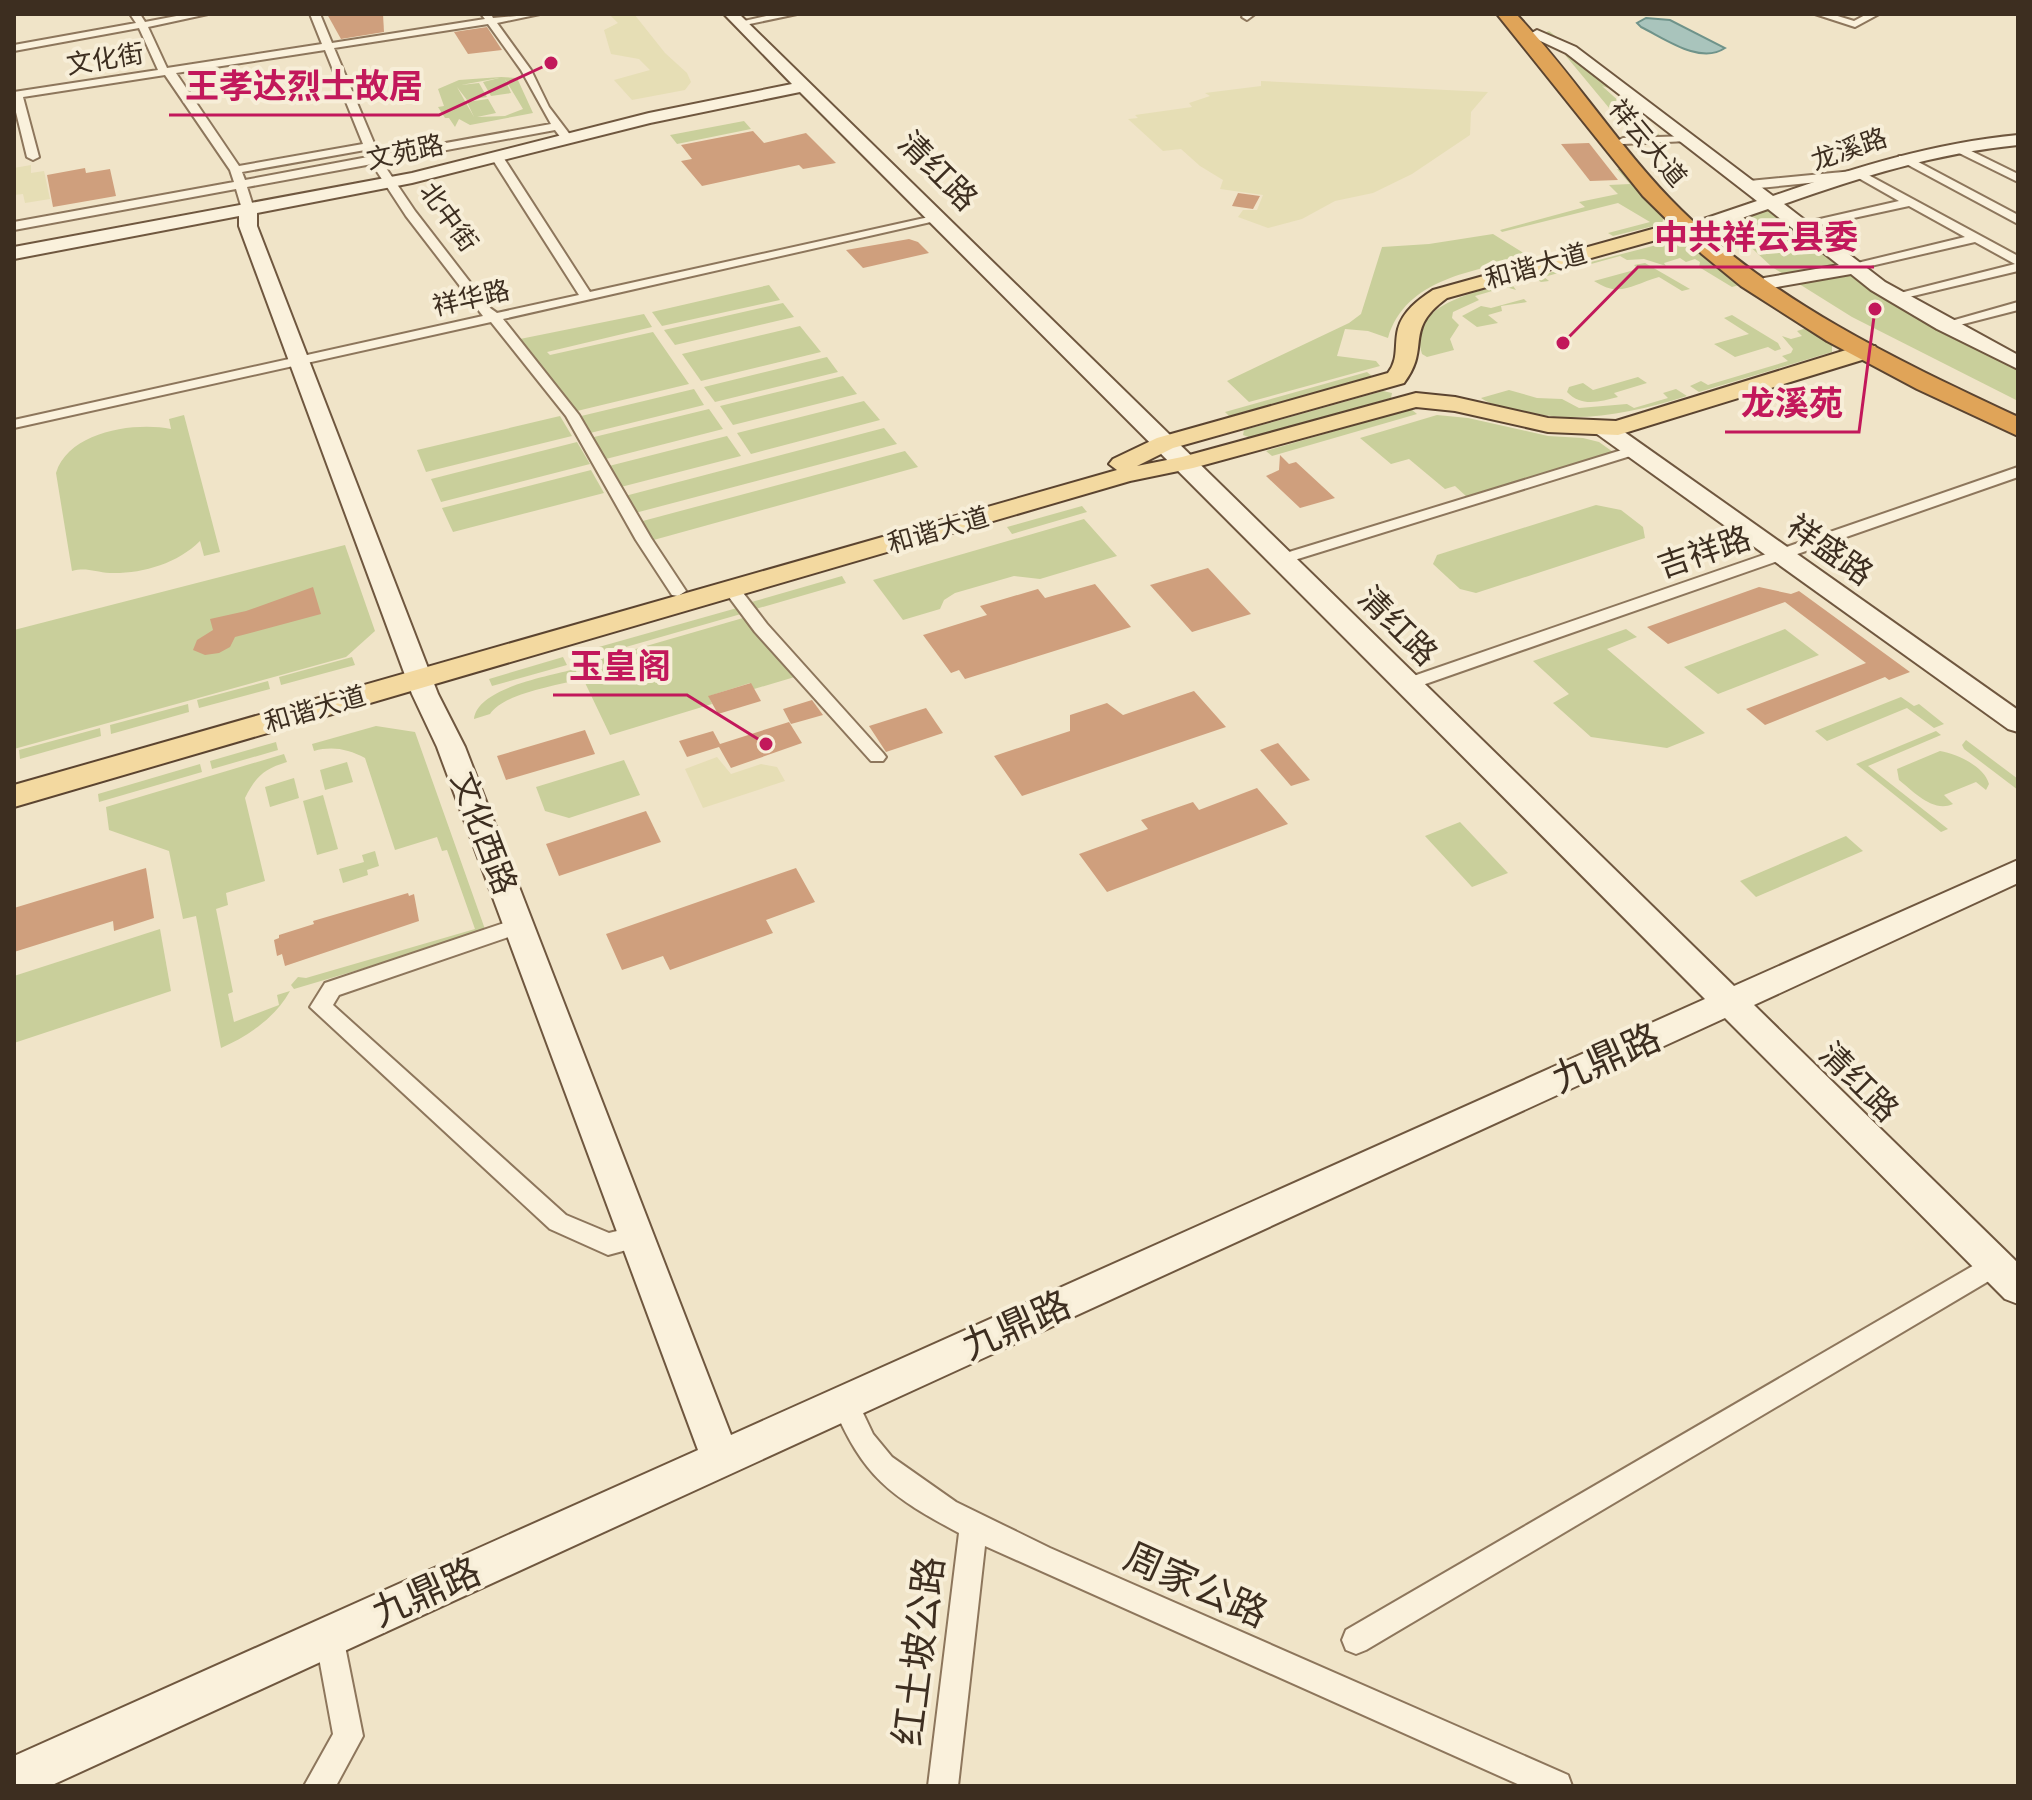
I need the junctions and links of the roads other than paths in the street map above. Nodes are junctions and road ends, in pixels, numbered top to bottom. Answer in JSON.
{"nodes":[{"id":1,"x":135,"y":14,"type":"edge"},
{"id":2,"x":203,"y":14,"type":"edge"},
{"id":3,"x":315,"y":14,"type":"edge"},
{"id":4,"x":535,"y":14,"type":"edge"},
{"id":5,"x":792,"y":14,"type":"edge"},
{"id":6,"x":1506,"y":14,"type":"edge"},
{"id":7,"x":1519,"y":14,"type":"edge"},
{"id":8,"x":1820,"y":14,"type":"edge"},
{"id":9,"x":1850,"y":14,"type":"edge"},
{"id":10,"x":1870,"y":16,"type":"edge"},
{"id":11,"x":489,"y":17,"type":"edge"},
{"id":12,"x":735,"y":18,"type":"edge"},
{"id":13,"x":142,"y":25,"type":"junction"},
{"id":14,"x":1537,"y":34,"type":"junction"},
{"id":15,"x":329,"y":46,"type":"junction"},
{"id":16,"x":14,"y":48,"type":"edge"},
{"id":17,"x":166,"y":71,"type":"junction"},
{"id":18,"x":804,"y":86,"type":"junction"},
{"id":19,"x":15,"y":95,"type":"edge"},
{"id":20,"x":563,"y":132,"type":"junction"},
{"id":21,"x":1688,"y":138,"type":"junction"},
{"id":22,"x":1623,"y":141,"type":"junction"},
{"id":23,"x":2016,"y":141,"type":"edge"},
{"id":24,"x":368,"y":146,"type":"junction"},
{"id":25,"x":1955,"y":147,"type":"junction"},
{"id":26,"x":33,"y":157,"type":"dead end"},
{"id":27,"x":497,"y":157,"type":"junction"},
{"id":28,"x":1903,"y":158,"type":"junction"},
{"id":29,"x":375,"y":160,"type":"junction"},
{"id":30,"x":1853,"y":174,"type":"junction"},
{"id":31,"x":239,"y":177,"type":"junction"},
{"id":32,"x":2018,"y":179,"type":"edge"},
{"id":33,"x":392,"y":182,"type":"junction"},
{"id":34,"x":1749,"y":185,"type":"junction"},
{"id":35,"x":1911,"y":202,"type":"junction"},
{"id":36,"x":1772,"y":203,"type":"junction"},
{"id":37,"x":248,"y":205,"type":"junction"},
{"id":38,"x":89,"y":208,"type":"junction"},
{"id":39,"x":14,"y":217,"type":"edge"},
{"id":40,"x":938,"y":219,"type":"junction"},
{"id":41,"x":2018,"y":220,"type":"edge"},
{"id":42,"x":14,"y":226,"type":"edge"},
{"id":43,"x":1693,"y":226,"type":"junction"},
{"id":44,"x":1802,"y":227,"type":"junction"},
{"id":45,"x":95,"y":238,"type":"junction"},
{"id":46,"x":1977,"y":238,"type":"junction"},
{"id":47,"x":14,"y":253,"type":"edge"},
{"id":48,"x":2018,"y":261,"type":"edge"},
{"id":49,"x":2018,"y":267,"type":"edge"},
{"id":50,"x":1853,"y":268,"type":"junction"},
{"id":51,"x":1771,"y":282,"type":"junction"},
{"id":52,"x":587,"y":297,"type":"junction"},
{"id":53,"x":1897,"y":298,"type":"junction"},
{"id":54,"x":2018,"y":306,"type":"edge"},
{"id":55,"x":494,"y":317,"type":"junction"},
{"id":56,"x":1944,"y":325,"type":"junction"},
{"id":57,"x":1867,"y":351,"type":"junction"},
{"id":58,"x":299,"y":360,"type":"junction"},
{"id":59,"x":2018,"y":363,"type":"edge"},
{"id":60,"x":1400,"y":374,"type":"junction"},
{"id":61,"x":1433,"y":399,"type":"junction"},
{"id":62,"x":2018,"y":417,"type":"edge"},
{"id":63,"x":14,"y":424,"type":"edge"},
{"id":64,"x":2018,"y":428,"type":"edge"},
{"id":65,"x":1605,"y":429,"type":"junction"},
{"id":66,"x":1165,"y":443,"type":"junction"},
{"id":67,"x":1635,"y":450,"type":"junction"},
{"id":68,"x":1185,"y":463,"type":"junction"},
{"id":69,"x":2018,"y":472,"type":"edge"},
{"id":70,"x":1781,"y":554,"type":"junction"},
{"id":71,"x":1282,"y":559,"type":"junction"},
{"id":72,"x":731,"y":589,"type":"junction"},
{"id":73,"x":678,"y":591,"type":"junction"},
{"id":74,"x":417,"y":673,"type":"junction"},
{"id":75,"x":1408,"y":684,"type":"junction"},
{"id":76,"x":2018,"y":723,"type":"edge"},
{"id":77,"x":877,"y":757,"type":"dead end"},
{"id":78,"x":14,"y":781,"type":"edge"},
{"id":79,"x":14,"y":796,"type":"edge"},
{"id":80,"x":2018,"y":871,"type":"edge"},
{"id":81,"x":519,"y":926,"type":"junction"},
{"id":82,"x":1730,"y":1002,"type":"junction"},
{"id":83,"x":637,"y":1237,"type":"junction"},
{"id":84,"x":1995,"y":1264,"type":"junction"},
{"id":85,"x":2018,"y":1287,"type":"edge"},
{"id":86,"x":845,"y":1403,"type":"junction"},
{"id":87,"x":721,"y":1459,"type":"junction"},
{"id":88,"x":974,"y":1524,"type":"junction"},
{"id":89,"x":329,"y":1636,"type":"junction"},
{"id":90,"x":1356,"y":1640,"type":"dead end"},
{"id":91,"x":53,"y":1774,"type":"edge"},
{"id":92,"x":14,"y":1779,"type":"edge"},
{"id":93,"x":319,"y":1786,"type":"edge"},
{"id":94,"x":943,"y":1786,"type":"edge"},
{"id":95,"x":1557,"y":1786,"type":"edge"}],
"edges":[{"from":1,"to":13,"type":"street"},
{"from":2,"to":13,"type":"street"},
{"from":3,"to":15,"type":"street","name":"北中街"},
{"from":4,"to":11,"type":"street","name":"文化街"},
{"from":5,"to":12,"type":"street"},
{"from":6,"to":43,"type":"highway","name":"祥云大道"},
{"from":7,"to":14,"type":"highway","name":"祥云大道"},
{"from":8,"to":10,"type":"street"},
{"from":9,"to":10,"type":"street"},
{"from":11,"to":15,"type":"street","name":"文化街"},
{"from":11,"to":20,"type":"street"},
{"from":12,"to":18,"type":"street","name":"清红路"},
{"from":13,"to":16,"type":"street"},
{"from":13,"to":17,"type":"street"},
{"from":14,"to":21,"type":"street"},
{"from":14,"to":22,"type":"highway","name":"祥云大道"},
{"from":15,"to":17,"type":"street","name":"文化街"},
{"from":15,"to":24,"type":"street","name":"北中街"},
{"from":17,"to":19,"type":"street","name":"文化街"},
{"from":17,"to":31,"type":"street"},
{"from":18,"to":20,"type":"street","name":"文苑路"},
{"from":18,"to":40,"type":"street","name":"清红路"},
{"from":19,"to":26,"type":"street"},
{"from":20,"to":27,"type":"street","name":"文苑路"},
{"from":20,"to":29,"type":"street"},
{"from":21,"to":22,"type":"street"},
{"from":21,"to":34,"type":"street"},
{"from":22,"to":43,"type":"highway","name":"祥云大道"},
{"from":23,"to":25,"type":"street","name":"龙溪路"},
{"from":24,"to":29,"type":"street","name":"北中街"},
{"from":24,"to":31,"type":"street"},
{"from":25,"to":28,"type":"street","name":"龙溪路"},
{"from":25,"to":32,"type":"street"},
{"from":27,"to":33,"type":"street","name":"文苑路"},
{"from":27,"to":52,"type":"street"},
{"from":28,"to":30,"type":"street","name":"龙溪路"},
{"from":28,"to":41,"type":"street"},
{"from":29,"to":31,"type":"street"},
{"from":29,"to":33,"type":"street","name":"北中街"},
{"from":30,"to":34,"type":"street"},
{"from":30,"to":35,"type":"street"},
{"from":30,"to":36,"type":"street","name":"龙溪路"},
{"from":31,"to":37,"type":"street"},
{"from":31,"to":38,"type":"street"},
{"from":33,"to":37,"type":"street","name":"文苑路"},
{"from":33,"to":55,"type":"street","name":"北中街"},
{"from":34,"to":36,"type":"street"},
{"from":35,"to":44,"type":"street"},
{"from":35,"to":46,"type":"street"},
{"from":36,"to":43,"type":"street","name":"龙溪路"},
{"from":36,"to":44,"type":"street"},
{"from":37,"to":45,"type":"street","name":"文苑路"},
{"from":37,"to":58,"type":"street","name":"文化西路"},
{"from":38,"to":39,"type":"street"},
{"from":38,"to":42,"type":"street"},
{"from":38,"to":45,"type":"street"},
{"from":40,"to":52,"type":"street","name":"祥华路"},
{"from":40,"to":66,"type":"street","name":"清红路"},
{"from":43,"to":51,"type":"highway","name":"祥云大道"},
{"from":43,"to":57,"type":"highway","name":"祥云大道"},
{"from":43,"to":60,"type":"main road","name":"和谐大道"},
{"from":44,"to":50,"type":"street"},
{"from":45,"to":47,"type":"street","name":"文苑路"},
{"from":46,"to":48,"type":"street"},
{"from":46,"to":50,"type":"street"},
{"from":49,"to":53,"type":"street"},
{"from":50,"to":51,"type":"street"},
{"from":50,"to":53,"type":"street"},
{"from":51,"to":62,"type":"highway","name":"祥云大道"},
{"from":52,"to":55,"type":"street","name":"祥华路"},
{"from":53,"to":56,"type":"street"},
{"from":54,"to":56,"type":"street"},
{"from":55,"to":58,"type":"street","name":"祥华路"},
{"from":55,"to":73,"type":"street","name":"北中街"},
{"from":56,"to":59,"type":"street"},
{"from":57,"to":64,"type":"highway","name":"祥云大道"},
{"from":57,"to":65,"type":"main road","name":"和谐大道"},
{"from":58,"to":63,"type":"street","name":"祥华路"},
{"from":58,"to":74,"type":"street","name":"文化西路"},
{"from":60,"to":61,"type":"main road"},
{"from":60,"to":66,"type":"main road","name":"和谐大道"},
{"from":61,"to":65,"type":"main road","name":"和谐大道"},
{"from":61,"to":68,"type":"main road","name":"和谐大道"},
{"from":65,"to":67,"type":"street","name":"祥盛路"},
{"from":66,"to":68,"type":"street","name":"清红路"},
{"from":66,"to":73,"type":"main road","name":"和谐大道"},
{"from":67,"to":70,"type":"street","name":"祥盛路"},
{"from":67,"to":71,"type":"street"},
{"from":68,"to":71,"type":"street","name":"清红路"},
{"from":68,"to":72,"type":"main road","name":"和谐大道"},
{"from":69,"to":70,"type":"street","name":"吉祥路"},
{"from":70,"to":75,"type":"street","name":"吉祥路"},
{"from":70,"to":76,"type":"street","name":"祥盛路"},
{"from":71,"to":75,"type":"street","name":"清红路"},
{"from":72,"to":74,"type":"main road","name":"和谐大道"},
{"from":72,"to":77,"type":"street"},
{"from":73,"to":74,"type":"main road","name":"和谐大道"},
{"from":74,"to":78,"type":"main road","name":"和谐大道"},
{"from":74,"to":79,"type":"main road","name":"和谐大道"},
{"from":74,"to":81,"type":"street","name":"文化西路"},
{"from":75,"to":82,"type":"street","name":"清红路"},
{"from":80,"to":82,"type":"street","name":"九鼎路"},
{"from":81,"to":83,"type":"street","name":"文化西路"},
{"from":81,"to":83,"type":"street"},
{"from":82,"to":84,"type":"street","name":"清红路"},
{"from":82,"to":86,"type":"street","name":"九鼎路"},
{"from":83,"to":87,"type":"street","name":"文化西路"},
{"from":84,"to":85,"type":"street","name":"清红路"},
{"from":84,"to":90,"type":"street"},
{"from":86,"to":87,"type":"street","name":"九鼎路"},
{"from":86,"to":88,"type":"street","name":"周家公路"},
{"from":87,"to":89,"type":"street","name":"九鼎路"},
{"from":88,"to":94,"type":"street","name":"红土坡公路"},
{"from":88,"to":95,"type":"street","name":"周家公路"},
{"from":89,"to":91,"type":"street","name":"九鼎路"},
{"from":89,"to":93,"type":"street"},
{"from":91,"to":92,"type":"street","name":"九鼎路"}]}
